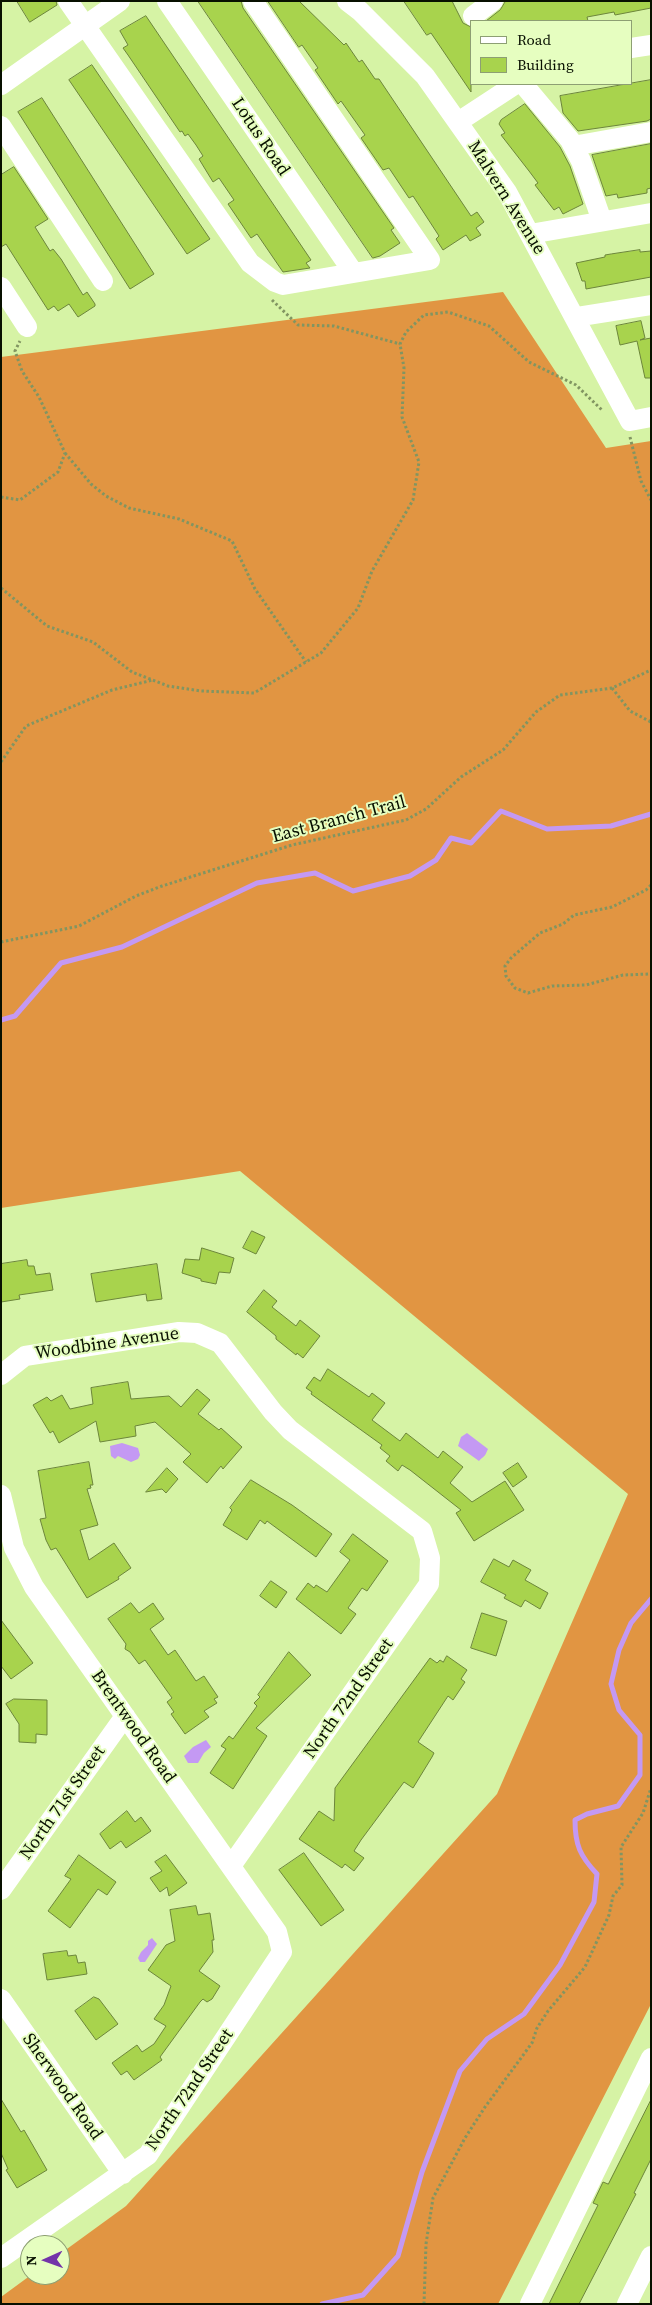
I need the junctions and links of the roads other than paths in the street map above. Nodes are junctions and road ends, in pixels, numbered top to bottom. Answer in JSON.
{"nodes":[{"id":1,"x":68,"y":1,"type":"edge"},
{"id":2,"x":120,"y":1,"type":"edge"},
{"id":3,"x":167,"y":1,"type":"edge"},
{"id":4,"x":253,"y":1,"type":"edge"},
{"id":5,"x":493,"y":1,"type":"edge"},
{"id":6,"x":360,"y":4,"type":"edge"},
{"id":7,"x":471,"y":13,"type":"edge"},
{"id":8,"x":84,"y":26,"type":"junction"},
{"id":9,"x":651,"y":44,"type":"edge"},
{"id":10,"x":632,"y":48,"type":"edge"},
{"id":11,"x":1,"y":85,"type":"edge"},
{"id":12,"x":514,"y":85,"type":"edge"},
{"id":13,"x":524,"y":85,"type":"edge"},
{"id":14,"x":458,"y":122,"type":"junction"},
{"id":15,"x":1,"y":126,"type":"edge"},
{"id":16,"x":651,"y":132,"type":"edge"},
{"id":17,"x":573,"y":146,"type":"junction"},
{"id":18,"x":651,"y":213,"type":"edge"},
{"id":19,"x":602,"y":221,"type":"junction"},
{"id":20,"x":530,"y":234,"type":"junction"},
{"id":21,"x":352,"y":272,"type":"junction"},
{"id":22,"x":103,"y":282,"type":"dead end"},
{"id":23,"x":1,"y":287,"type":"edge"},
{"id":24,"x":651,"y":305,"type":"edge"},
{"id":25,"x":576,"y":317,"type":"junction"},
{"id":26,"x":27,"y":327,"type":"road end"},
{"id":27,"x":651,"y":417,"type":"edge"},
{"id":28,"x":1,"y":1375,"type":"edge"},
{"id":29,"x":1,"y":1495,"type":"edge"},
{"id":30,"x":414,"y":1524,"type":"joint"},
{"id":31,"x":125,"y":1716,"type":"junction"},
{"id":32,"x":231,"y":1866,"type":"junction"},
{"id":33,"x":1,"y":1890,"type":"edge"},
{"id":34,"x":282,"y":1952,"type":"joint"},
{"id":35,"x":1,"y":1999,"type":"edge"},
{"id":36,"x":651,"y":2058,"type":"edge"},
{"id":37,"x":124,"y":2174,"type":"junction"},
{"id":38,"x":651,"y":2256,"type":"edge"},
{"id":39,"x":1,"y":2258,"type":"edge"},
{"id":40,"x":530,"y":2304,"type":"edge"},
{"id":41,"x":627,"y":2304,"type":"edge"}],
"edges":[{"from":1,"to":8,"type":"street"},
{"from":2,"to":8,"type":"street"},
{"from":3,"to":21,"type":"street","name":"Lotus Road"},
{"from":4,"to":21,"type":"street"},
{"from":5,"to":7,"type":"street"},
{"from":6,"to":14,"type":"street","name":"Malvern Avenue"},
{"from":8,"to":11,"type":"street"},
{"from":8,"to":21,"type":"street"},
{"from":9,"to":10,"type":"street"},
{"from":12,"to":14,"type":"street"},
{"from":13,"to":17,"type":"street"},
{"from":14,"to":20,"type":"street","name":"Malvern Avenue"},
{"from":15,"to":22,"type":"street"},
{"from":16,"to":17,"type":"street"},
{"from":17,"to":19,"type":"street"},
{"from":18,"to":19,"type":"street"},
{"from":19,"to":20,"type":"street"},
{"from":20,"to":25,"type":"street","name":"Malvern Avenue"},
{"from":23,"to":26,"type":"street"},
{"from":24,"to":25,"type":"street"},
{"from":25,"to":27,"type":"street","name":"Malvern Avenue"},
{"from":28,"to":30,"type":"street","name":"Woodbine Avenue"},
{"from":29,"to":31,"type":"street","name":"Brentwood Road"},
{"from":30,"to":32,"type":"street","name":"North 72nd Street"},
{"from":31,"to":32,"type":"street","name":"Brentwood Road"},
{"from":31,"to":33,"type":"street","name":"North 71st Street"},
{"from":32,"to":34,"type":"street","name":"Brentwood Road"},
{"from":34,"to":37,"type":"street","name":"North 72nd Street"},
{"from":35,"to":37,"type":"street","name":"Sherwood Road"},
{"from":36,"to":40,"type":"street"},
{"from":37,"to":39,"type":"street","name":"North 72nd Street"},
{"from":38,"to":41,"type":"street"}]}
